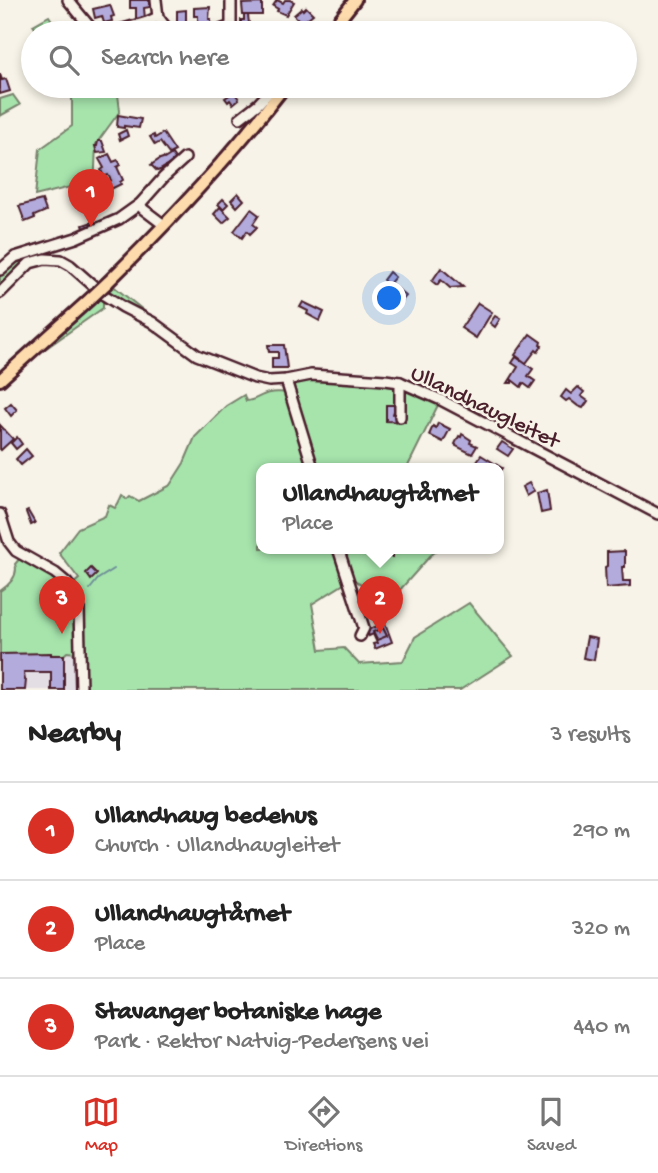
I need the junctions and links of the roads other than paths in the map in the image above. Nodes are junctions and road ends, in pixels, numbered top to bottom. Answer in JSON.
{"nodes":[{"id":1,"x":68,"y":0,"type":"edge"},
{"id":2,"x":156,"y":0,"type":"edge"},
{"id":3,"x":231,"y":0,"type":"edge"},
{"id":4,"x":349,"y":0,"type":"edge"},
{"id":5,"x":355,"y":0,"type":"edge"},
{"id":6,"x":158,"y":17,"type":"junction"},
{"id":7,"x":85,"y":21,"type":"edge"},
{"id":8,"x":149,"y":21,"type":"edge"},
{"id":9,"x":161,"y":21,"type":"edge"},
{"id":10,"x":231,"y":21,"type":"edge"},
{"id":11,"x":335,"y":21,"type":"edge"},
{"id":12,"x":337,"y":21,"type":"edge"},
{"id":13,"x":264,"y":98,"type":"edge"},
{"id":14,"x":275,"y":98,"type":"edge"},
{"id":15,"x":240,"y":118,"type":"dead end"},
{"id":16,"x":185,"y":158,"type":"dead end"},
{"id":17,"x":140,"y":204,"type":"junction"},
{"id":18,"x":164,"y":225,"type":"junction"},
{"id":19,"x":55,"y":246,"type":"junction"},
{"id":20,"x":28,"y":259,"type":"junction"},
{"id":21,"x":59,"y":259,"type":"junction"},
{"id":22,"x":0,"y":270,"type":"edge"},
{"id":23,"x":0,"y":293,"type":"edge"},
{"id":24,"x":50,"y":337,"type":"junction"},
{"id":25,"x":0,"y":380,"type":"edge"},
{"id":26,"x":286,"y":380,"type":"junction"},
{"id":27,"x":400,"y":382,"type":"junction"},
{"id":28,"x":0,"y":388,"type":"edge"},
{"id":29,"x":400,"y":417,"type":"dead end"},
{"id":30,"x":311,"y":463,"type":"edge"},
{"id":31,"x":0,"y":514,"type":"edge"},
{"id":32,"x":658,"y":514,"type":"edge"},
{"id":33,"x":340,"y":554,"type":"edge"},
{"id":34,"x":360,"y":636,"type":"dead end"},
{"id":35,"x":81,"y":690,"type":"edge"}],
"edges":[{"from":1,"to":7,"type":"street"},
{"from":2,"to":6,"type":"street"},
{"from":3,"to":10,"type":"street"},
{"from":4,"to":11,"type":"main road"},
{"from":5,"to":12,"type":"main road"},
{"from":6,"to":8,"type":"street"},
{"from":6,"to":9,"type":"street"},
{"from":13,"to":15,"type":"street"},
{"from":14,"to":18,"type":"main road"},
{"from":16,"to":17,"type":"street"},
{"from":17,"to":18,"type":"street"},
{"from":17,"to":19,"type":"street"},
{"from":18,"to":24,"type":"main road","bridge":true},
{"from":19,"to":20,"type":"street"},
{"from":19,"to":21,"type":"street"},
{"from":20,"to":21,"type":"street"},
{"from":20,"to":22,"type":"street"},
{"from":20,"to":23,"type":"street"},
{"from":21,"to":26,"type":"street","name":"Ullandhaugleitet"},
{"from":24,"to":25,"type":"main road"},
{"from":24,"to":28,"type":"main road"},
{"from":26,"to":27,"type":"street","name":"Ullandhaugleitet"},
{"from":26,"to":30,"type":"street"},
{"from":27,"to":29,"type":"street"},
{"from":27,"to":32,"type":"street","name":"Ullandhaugleitet"},
{"from":31,"to":35,"type":"street"},
{"from":33,"to":34,"type":"street"}]}
